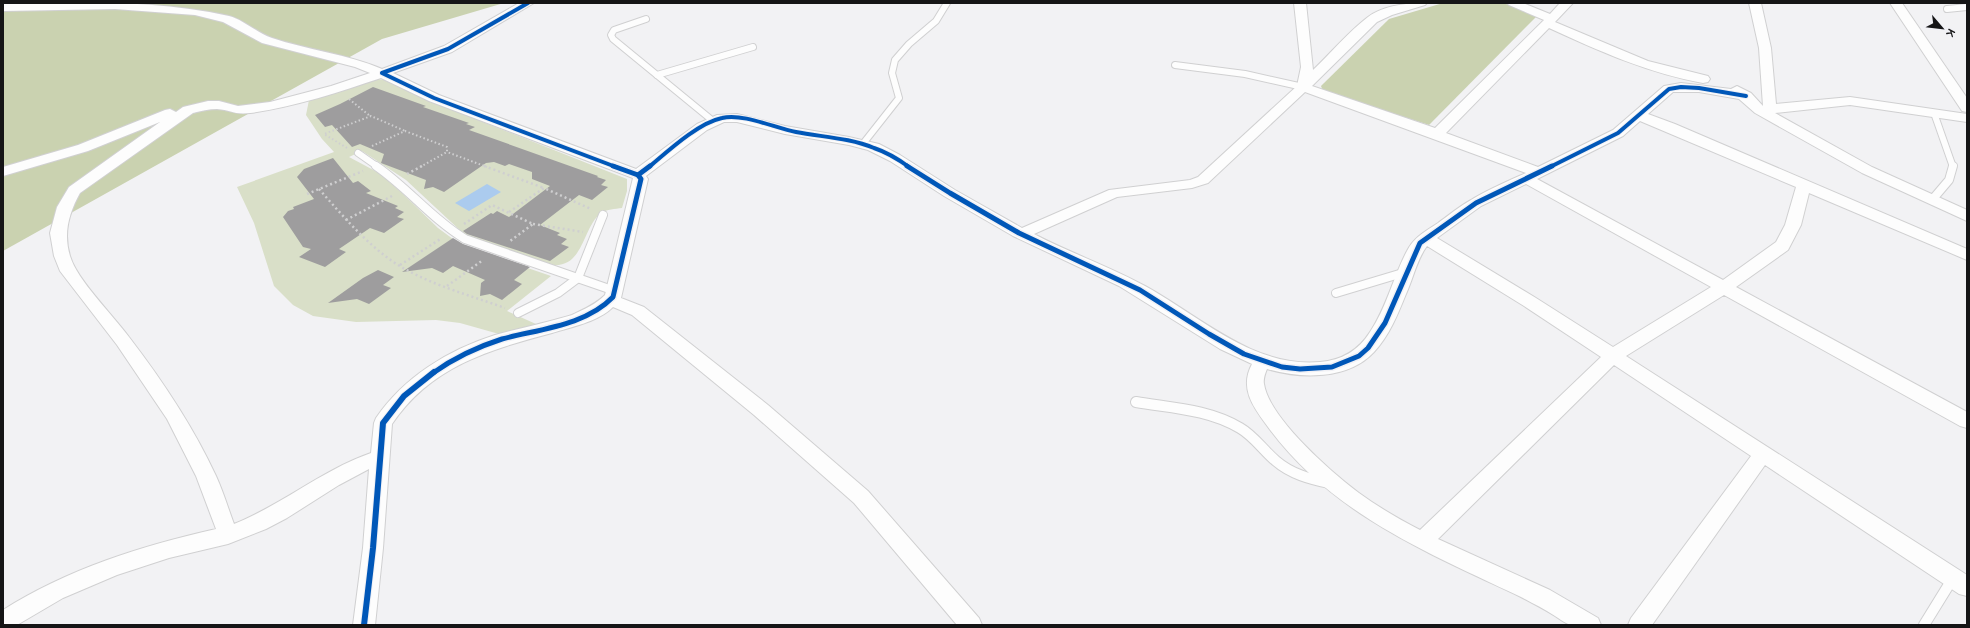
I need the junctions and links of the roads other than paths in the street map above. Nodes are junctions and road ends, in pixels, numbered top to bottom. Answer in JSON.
{"nodes":[{"id":1,"x":528,"y":3,"type":"edge"},
{"id":2,"x":947,"y":3,"type":"edge"},
{"id":3,"x":1300,"y":3,"type":"edge"},
{"id":4,"x":1422,"y":3,"type":"edge"},
{"id":5,"x":1513,"y":3,"type":"edge"},
{"id":6,"x":1567,"y":3,"type":"edge"},
{"id":7,"x":1755,"y":3,"type":"edge"},
{"id":8,"x":1896,"y":3,"type":"edge"},
{"id":9,"x":3,"y":7,"type":"edge"},
{"id":10,"x":1967,"y":7,"type":"edge"},
{"id":11,"x":1947,"y":9,"type":"dead end"},
{"id":12,"x":646,"y":19,"type":"dead end"},
{"id":13,"x":1550,"y":21,"type":"junction"},
{"id":14,"x":753,"y":47,"type":"dead end"},
{"id":15,"x":1175,"y":65,"type":"dead end"},
{"id":16,"x":382,"y":73,"type":"junction"},
{"id":17,"x":657,"y":75,"type":"junction"},
{"id":18,"x":1303,"y":87,"type":"junction"},
{"id":19,"x":1746,"y":96,"type":"junction"},
{"id":20,"x":197,"y":107,"type":"junction"},
{"id":21,"x":1967,"y":108,"type":"edge"},
{"id":22,"x":1765,"y":110,"type":"junction"},
{"id":23,"x":1934,"y":113,"type":"junction"},
{"id":24,"x":1640,"y":116,"type":"junction"},
{"id":25,"x":1967,"y":118,"type":"edge"},
{"id":26,"x":713,"y":121,"type":"junction"},
{"id":27,"x":1437,"y":134,"type":"junction"},
{"id":28,"x":862,"y":145,"type":"junction"},
{"id":29,"x":358,"y":153,"type":"road end"},
{"id":30,"x":3,"y":172,"type":"edge"},
{"id":31,"x":638,"y":175,"type":"junction"},
{"id":32,"x":1532,"y":175,"type":"junction"},
{"id":33,"x":1804,"y":184,"type":"junction"},
{"id":34,"x":1932,"y":200,"type":"junction"},
{"id":35,"x":603,"y":215,"type":"road end"},
{"id":36,"x":1967,"y":216,"type":"edge"},
{"id":37,"x":1020,"y":234,"type":"junction"},
{"id":38,"x":1426,"y":238,"type":"junction"},
{"id":39,"x":1967,"y":255,"type":"edge"},
{"id":40,"x":1407,"y":272,"type":"junction"},
{"id":41,"x":578,"y":278,"type":"junction"},
{"id":42,"x":1724,"y":287,"type":"junction"},
{"id":43,"x":1336,"y":293,"type":"dead end"},
{"id":44,"x":613,"y":296,"type":"junction"},
{"id":45,"x":518,"y":313,"type":"road end"},
{"id":46,"x":1612,"y":356,"type":"junction"},
{"id":47,"x":1263,"y":361,"type":"junction"},
{"id":48,"x":1136,"y":402,"type":"dead end"},
{"id":49,"x":1967,"y":421,"type":"edge"},
{"id":50,"x":1763,"y":454,"type":"junction"},
{"id":51,"x":381,"y":457,"type":"junction"},
{"id":52,"x":1336,"y":485,"type":"junction"},
{"id":53,"x":228,"y":534,"type":"junction"},
{"id":54,"x":1422,"y":541,"type":"junction"},
{"id":55,"x":1960,"y":583,"type":"edge"},
{"id":56,"x":3,"y":622,"type":"edge"},
{"id":57,"x":364,"y":625,"type":"edge"},
{"id":58,"x":971,"y":625,"type":"edge"},
{"id":59,"x":1590,"y":625,"type":"edge"},
{"id":60,"x":1639,"y":625,"type":"edge"},
{"id":61,"x":1924,"y":625,"type":"edge"}],
"edges":[{"from":1,"to":16,"type":"street"},
{"from":2,"to":28,"type":"lane"},
{"from":3,"to":18,"type":"street"},
{"from":4,"to":18,"type":"street"},
{"from":5,"to":13,"type":"street"},
{"from":6,"to":13,"type":"street"},
{"from":7,"to":22,"type":"street"},
{"from":8,"to":21,"type":"street"},
{"from":9,"to":16,"type":"street"},
{"from":10,"to":11,"type":"lane"},
{"from":12,"to":17,"type":"lane"},
{"from":13,"to":19,"type":"street"},
{"from":13,"to":27,"type":"street"},
{"from":14,"to":17,"type":"lane"},
{"from":15,"to":18,"type":"lane"},
{"from":16,"to":20,"type":"street"},
{"from":16,"to":31,"type":"street"},
{"from":17,"to":26,"type":"lane"},
{"from":18,"to":27,"type":"street"},
{"from":18,"to":37,"type":"street"},
{"from":19,"to":22,"type":"street"},
{"from":19,"to":24,"type":"street"},
{"from":20,"to":30,"type":"street"},
{"from":20,"to":53,"type":"street"},
{"from":22,"to":23,"type":"street"},
{"from":22,"to":34,"type":"street"},
{"from":23,"to":25,"type":"street"},
{"from":23,"to":34,"type":"lane"},
{"from":24,"to":32,"type":"street"},
{"from":24,"to":33,"type":"street"},
{"from":26,"to":28,"type":"street"},
{"from":26,"to":31,"type":"street"},
{"from":27,"to":32,"type":"street"},
{"from":28,"to":37,"type":"street"},
{"from":29,"to":41,"type":"lane"},
{"from":31,"to":44,"type":"street"},
{"from":32,"to":38,"type":"street"},
{"from":32,"to":42,"type":"street"},
{"from":33,"to":39,"type":"street"},
{"from":33,"to":42,"type":"street"},
{"from":34,"to":36,"type":"street"},
{"from":35,"to":41,"type":"lane"},
{"from":37,"to":47,"type":"street"},
{"from":38,"to":40,"type":"street"},
{"from":38,"to":46,"type":"street"},
{"from":40,"to":43,"type":"lane"},
{"from":40,"to":47,"type":"street"},
{"from":41,"to":44,"type":"lane"},
{"from":41,"to":45,"type":"lane"},
{"from":42,"to":46,"type":"street"},
{"from":42,"to":49,"type":"street"},
{"from":44,"to":51,"type":"street"},
{"from":44,"to":58,"type":"street"},
{"from":46,"to":50,"type":"street"},
{"from":46,"to":54,"type":"street"},
{"from":47,"to":52,"type":"street"},
{"from":48,"to":52,"type":"lane"},
{"from":50,"to":55,"type":"street"},
{"from":50,"to":60,"type":"street"},
{"from":51,"to":53,"type":"street"},
{"from":51,"to":57,"type":"street"},
{"from":52,"to":54,"type":"street"},
{"from":53,"to":56,"type":"street"},
{"from":54,"to":59,"type":"street"},
{"from":55,"to":61,"type":"lane"}]}
